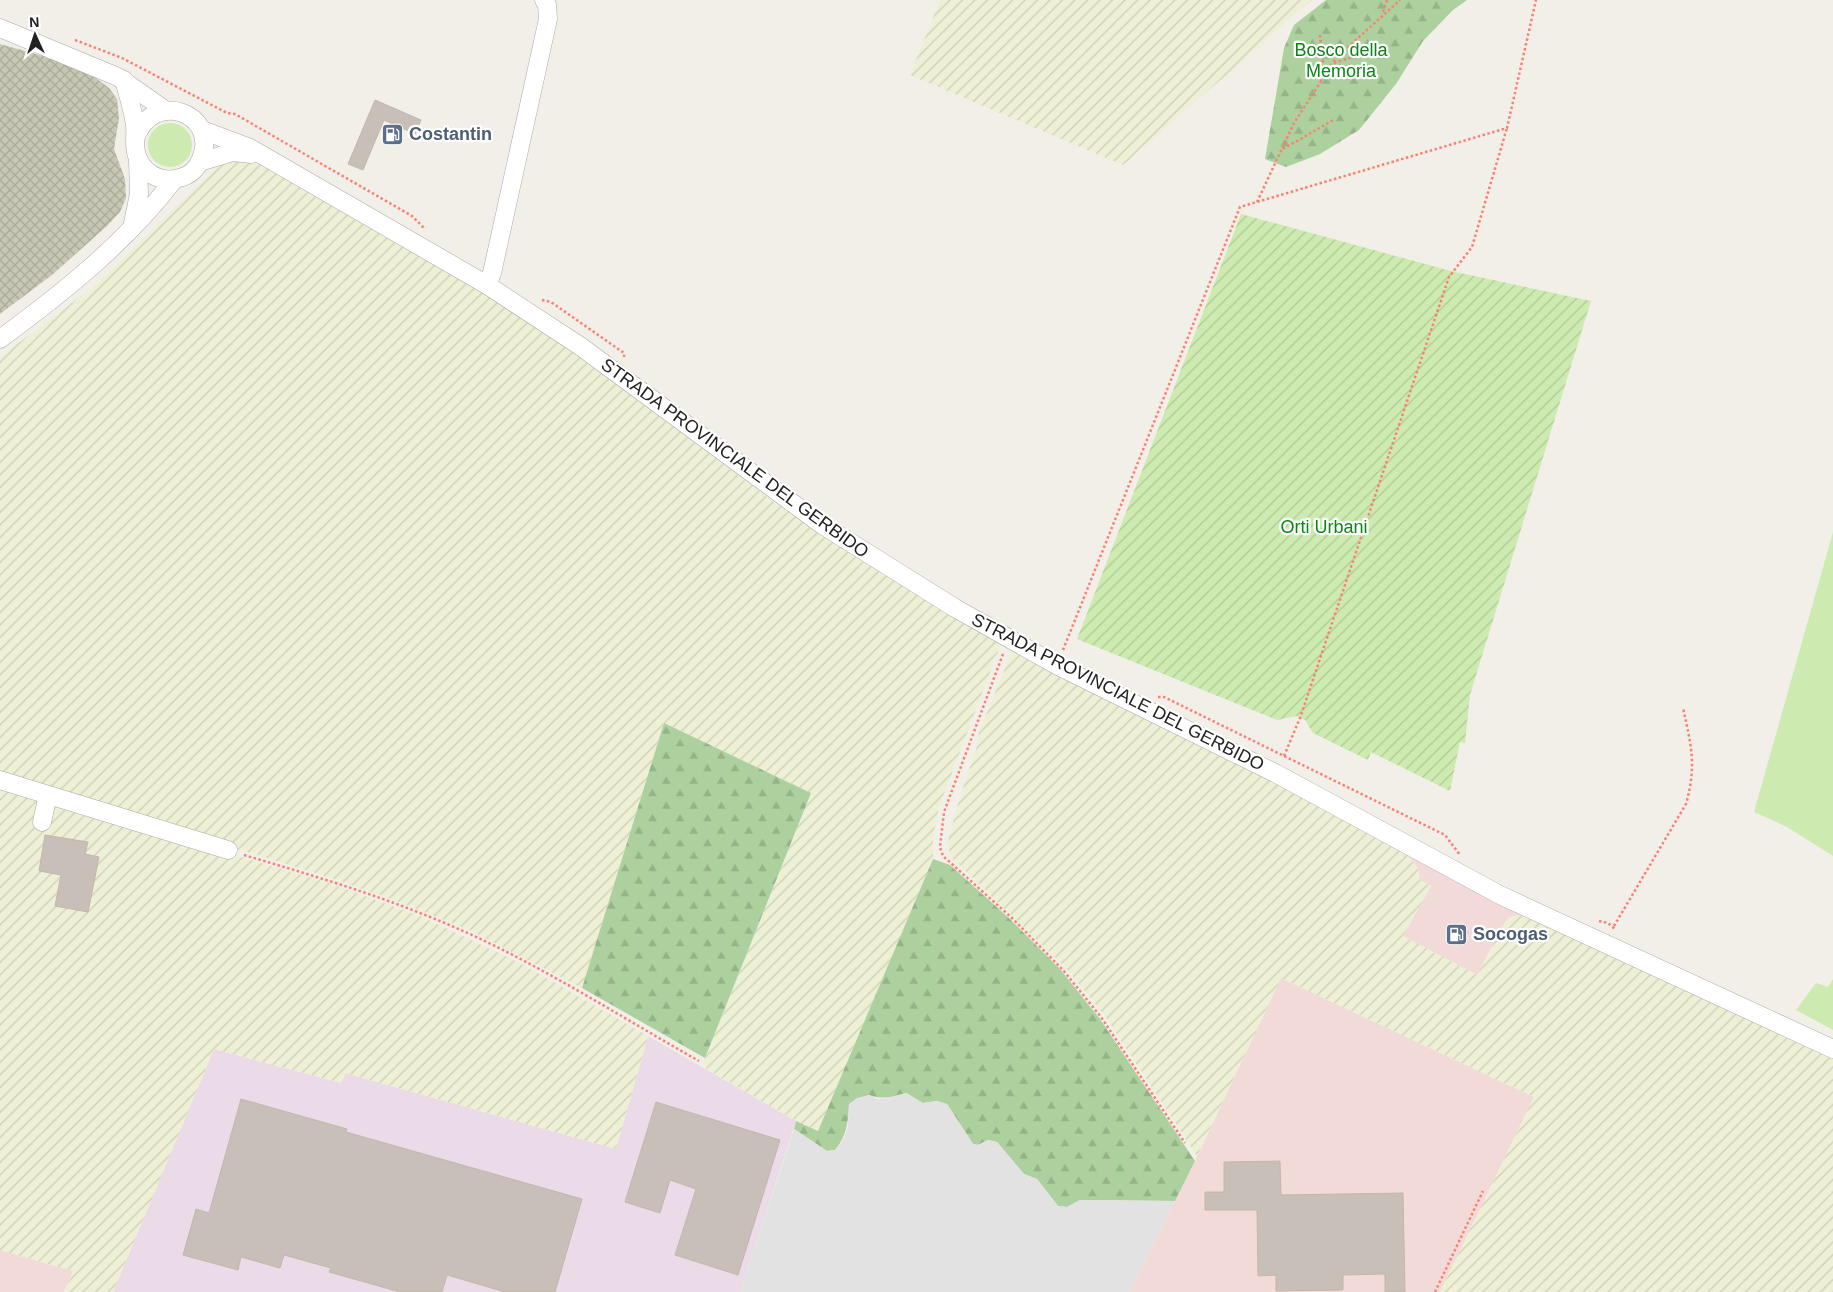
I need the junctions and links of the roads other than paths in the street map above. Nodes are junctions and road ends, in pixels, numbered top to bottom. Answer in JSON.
{"nodes":[{"id":1,"x":544,"y":0,"type":"edge"},
{"id":2,"x":0,"y":28,"type":"edge"},
{"id":3,"x":124,"y":80,"type":"junction"},
{"id":4,"x":165,"y":110,"type":"junction"},
{"id":5,"x":202,"y":130,"type":"junction"},
{"id":6,"x":135,"y":139,"type":"junction"},
{"id":7,"x":264,"y":156,"type":"junction"},
{"id":8,"x":138,"y":160,"type":"junction"},
{"id":9,"x":200,"y":162,"type":"junction"},
{"id":10,"x":174,"y":180,"type":"junction"},
{"id":11,"x":131,"y":228,"type":"junction"},
{"id":12,"x":487,"y":286,"type":"junction"},
{"id":13,"x":0,"y":339,"type":"edge"},
{"id":14,"x":0,"y":780,"type":"edge"},
{"id":15,"x":48,"y":795,"type":"junction"},
{"id":16,"x":42,"y":822,"type":"dead end"},
{"id":17,"x":228,"y":850,"type":"road end"},
{"id":18,"x":1833,"y":1050,"type":"edge"}],
"edges":[{"from":1,"to":12,"type":"street"},
{"from":2,"to":3,"type":"street","name":"STRADA PROVINCIALE DEL GERBIDO"},
{"from":3,"to":4,"type":"street","name":"STRADA PROVINCIALE DEL GERBIDO"},
{"from":3,"to":6,"type":"street"},
{"from":4,"to":5,"type":"street","name":"STRADA PROVINCIALE DEL GERBIDO"},
{"from":4,"to":6,"type":"street"},
{"from":5,"to":7,"type":"street","name":"STRADA PROVINCIALE DEL GERBIDO"},
{"from":5,"to":9,"type":"street"},
{"from":6,"to":8,"type":"street"},
{"from":7,"to":9,"type":"street","name":"STRADA PROVINCIALE DEL GERBIDO"},
{"from":7,"to":12,"type":"street","name":"STRADA PROVINCIALE DEL GERBIDO"},
{"from":8,"to":10,"type":"street"},
{"from":8,"to":11,"type":"street"},
{"from":9,"to":10,"type":"street","name":"STRADA PROVINCIALE DEL GERBIDO"},
{"from":10,"to":11,"type":"street","name":"STRADA PROVINCIALE DEL GERBIDO"},
{"from":11,"to":13,"type":"street","name":"STRADA PROVINCIALE DEL GERBIDO"},
{"from":12,"to":18,"type":"street","name":"STRADA PROVINCIALE DEL GERBIDO"},
{"from":14,"to":15,"type":"street"},
{"from":15,"to":16,"type":"street"},
{"from":15,"to":17,"type":"street"}]}
